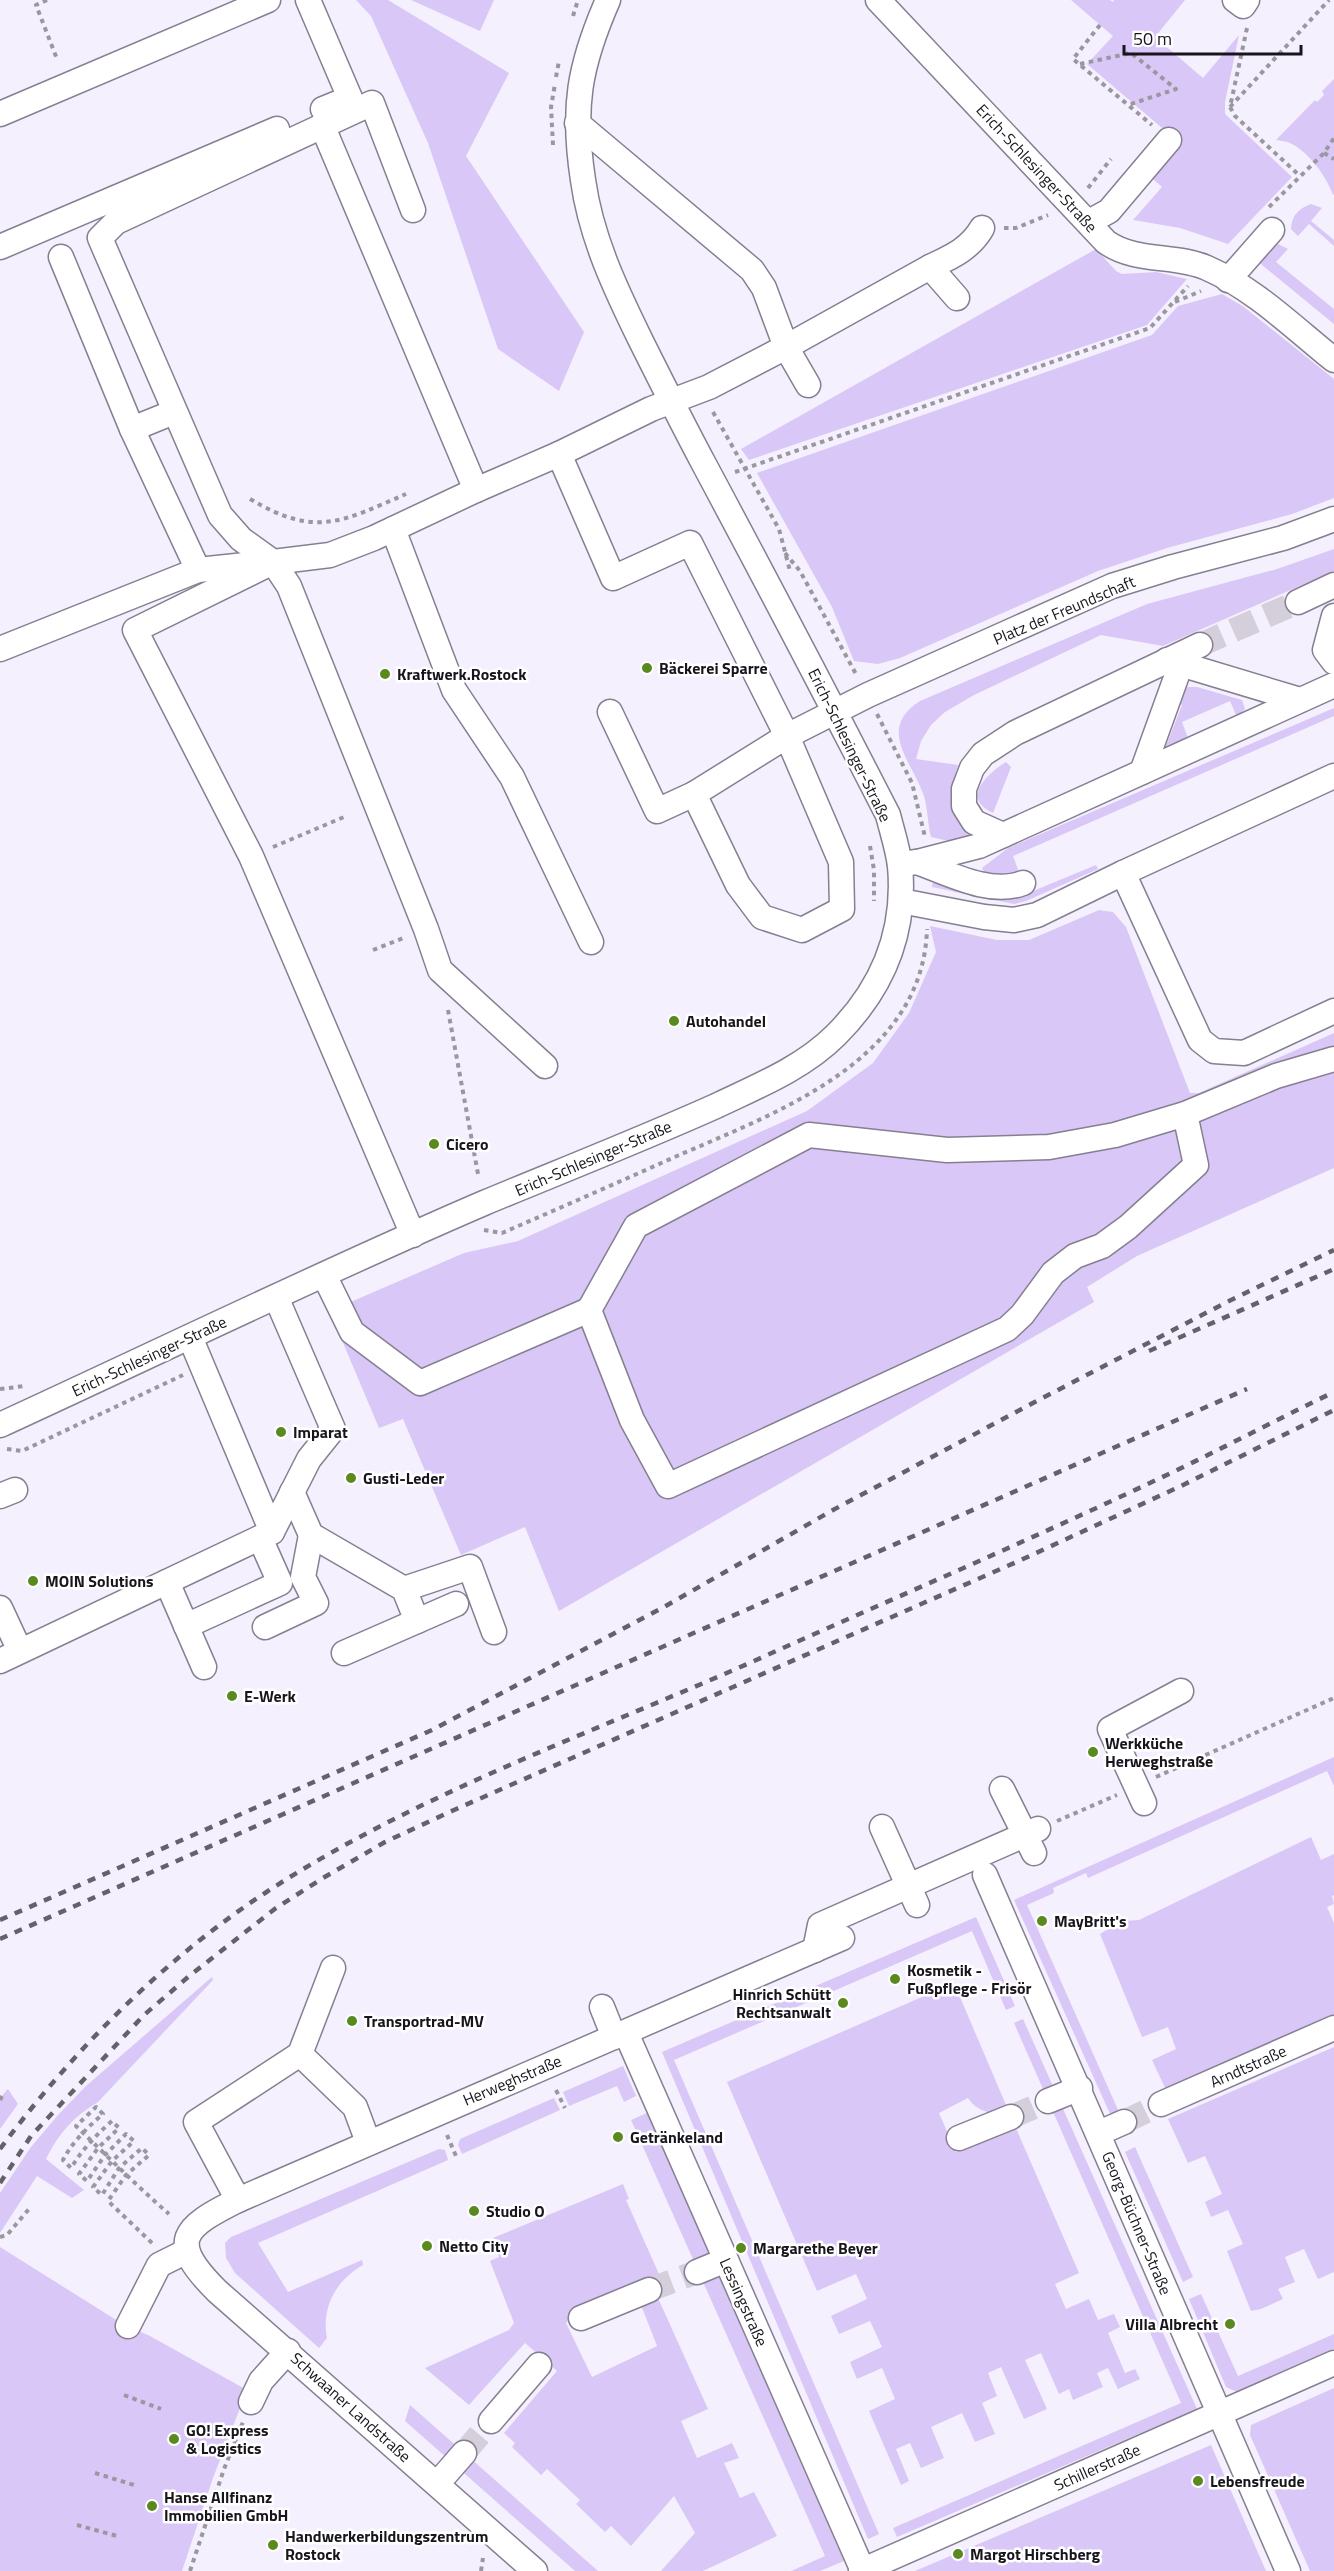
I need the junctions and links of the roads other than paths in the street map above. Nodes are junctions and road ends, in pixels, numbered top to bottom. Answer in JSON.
{"nodes":[{"id":1,"x":268,"y":0,"type":"edge"},
{"id":2,"x":308,"y":0,"type":"edge"},
{"id":3,"x":608,"y":0,"type":"edge"},
{"id":4,"x":878,"y":0,"type":"edge"},
{"id":5,"x":0,"y":114,"type":"edge"},
{"id":6,"x":577,"y":123,"type":"junction"},
{"id":7,"x":322,"y":125,"type":"junction"},
{"id":8,"x":1169,"y":140,"type":"road end"},
{"id":9,"x":1083,"y":205,"type":"junction"},
{"id":10,"x":413,"y":210,"type":"dead end"},
{"id":11,"x":982,"y":228,"type":"road end"},
{"id":12,"x":1272,"y":230,"type":"dead end"},
{"id":13,"x":0,"y":247,"type":"edge"},
{"id":14,"x":61,"y":257,"type":"dead end"},
{"id":15,"x":930,"y":267,"type":"junction"},
{"id":16,"x":1228,"y":280,"type":"junction"},
{"id":17,"x":957,"y":298,"type":"dead end"},
{"id":18,"x":786,"y":347,"type":"junction"},
{"id":19,"x":1334,"y":360,"type":"edge"},
{"id":20,"x":808,"y":385,"type":"dead end"},
{"id":21,"x":670,"y":400,"type":"junction"},
{"id":22,"x":174,"y":412,"type":"junction"},
{"id":23,"x":132,"y":429,"type":"junction"},
{"id":24,"x":559,"y":454,"type":"junction"},
{"id":25,"x":476,"y":490,"type":"junction"},
{"id":26,"x":1334,"y":519,"type":"edge"},
{"id":27,"x":393,"y":529,"type":"junction"},
{"id":28,"x":273,"y":562,"type":"junction"},
{"id":29,"x":198,"y":570,"type":"junction"},
{"id":30,"x":267,"y":585,"type":"dead end"},
{"id":31,"x":1334,"y":585,"type":"edge"},
{"id":32,"x":1298,"y":602,"type":"tunnel mouth"},
{"id":33,"x":1334,"y":616,"type":"edge"},
{"id":34,"x":1200,"y":645,"type":"tunnel mouth"},
{"id":35,"x":0,"y":649,"type":"edge"},
{"id":36,"x":1174,"y":662,"type":"junction"},
{"id":37,"x":1334,"y":662,"type":"edge"},
{"id":38,"x":1334,"y":685,"type":"edge"},
{"id":39,"x":1300,"y":700,"type":"junction"},
{"id":40,"x":836,"y":711,"type":"junction"},
{"id":41,"x":610,"y":712,"type":"dead end"},
{"id":42,"x":787,"y":736,"type":"junction"},
{"id":43,"x":1142,"y":772,"type":"junction"},
{"id":44,"x":1334,"y":776,"type":"edge"},
{"id":45,"x":694,"y":794,"type":"junction"},
{"id":46,"x":1003,"y":835,"type":"junction"},
{"id":47,"x":908,"y":863,"type":"junction"},
{"id":48,"x":1123,"y":873,"type":"junction"},
{"id":49,"x":1023,"y":882,"type":"dead end"},
{"id":50,"x":901,"y":900,"type":"junction"},
{"id":51,"x":591,"y":942,"type":"dead end"},
{"id":52,"x":1334,"y":1011,"type":"edge"},
{"id":53,"x":1334,"y":1059,"type":"edge"},
{"id":54,"x":545,"y":1066,"type":"dead end"},
{"id":55,"x":1185,"y":1114,"type":"junction"},
{"id":56,"x":413,"y":1235,"type":"junction"},
{"id":57,"x":324,"y":1275,"type":"junction"},
{"id":58,"x":276,"y":1297,"type":"junction"},
{"id":59,"x":589,"y":1310,"type":"junction"},
{"id":60,"x":194,"y":1345,"type":"junction"},
{"id":61,"x":0,"y":1424,"type":"edge"},
{"id":62,"x":292,"y":1492,"type":"junction"},
{"id":63,"x":266,"y":1535,"type":"junction"},
{"id":64,"x":311,"y":1535,"type":"junction"},
{"id":65,"x":166,"y":1582,"type":"junction"},
{"id":66,"x":404,"y":1588,"type":"junction"},
{"id":67,"x":456,"y":1604,"type":"dead end"},
{"id":68,"x":0,"y":1608,"type":"edge"},
{"id":69,"x":417,"y":1621,"type":"junction"},
{"id":70,"x":186,"y":1626,"type":"junction"},
{"id":71,"x":265,"y":1627,"type":"dead end"},
{"id":72,"x":494,"y":1632,"type":"dead end"},
{"id":73,"x":344,"y":1653,"type":"dead end"},
{"id":74,"x":10,"y":1656,"type":"edge"},
{"id":75,"x":204,"y":1667,"type":"dead end"},
{"id":76,"x":1181,"y":1691,"type":"dead end"},
{"id":77,"x":1002,"y":1789,"type":"dead end"},
{"id":78,"x":1140,"y":1795,"type":"road end"},
{"id":79,"x":882,"y":1827,"type":"dead end"},
{"id":80,"x":985,"y":1875,"type":"dead end"},
{"id":81,"x":913,"y":1895,"type":"junction"},
{"id":82,"x":842,"y":1938,"type":"dead end"},
{"id":83,"x":815,"y":1950,"type":"junction"},
{"id":84,"x":333,"y":1968,"type":"dead end"},
{"id":85,"x":602,"y":2007,"type":"dead end"},
{"id":86,"x":1334,"y":2028,"type":"edge"},
{"id":87,"x":620,"y":2035,"type":"junction"},
{"id":88,"x":300,"y":2054,"type":"junction"},
{"id":89,"x":1080,"y":2088,"type":"junction"},
{"id":90,"x":1048,"y":2102,"type":"tunnel mouth"},
{"id":91,"x":1161,"y":2104,"type":"tunnel mouth"},
{"id":92,"x":1011,"y":2117,"type":"tunnel mouth"},
{"id":93,"x":1124,"y":2122,"type":"tunnel mouth"},
{"id":94,"x":1099,"y":2133,"type":"junction"},
{"id":95,"x":959,"y":2138,"type":"dead end"},
{"id":96,"x":368,"y":2142,"type":"junction"},
{"id":97,"x":238,"y":2200,"type":"junction"},
{"id":98,"x":188,"y":2242,"type":"junction"},
{"id":99,"x":726,"y":2260,"type":"junction"},
{"id":100,"x":697,"y":2272,"type":"tunnel mouth"},
{"id":101,"x":649,"y":2290,"type":"tunnel mouth"},
{"id":102,"x":581,"y":2318,"type":"dead end"},
{"id":103,"x":128,"y":2326,"type":"dead end"},
{"id":104,"x":288,"y":2351,"type":"junction"},
{"id":105,"x":1334,"y":2362,"type":"edge"},
{"id":106,"x":539,"y":2365,"type":"dead end"},
{"id":107,"x":251,"y":2402,"type":"road end"},
{"id":108,"x":1218,"y":2413,"type":"junction"},
{"id":109,"x":491,"y":2421,"type":"tunnel mouth"},
{"id":110,"x":464,"y":2453,"type":"tunnel mouth"},
{"id":111,"x":437,"y":2484,"type":"junction"},
{"id":112,"x":535,"y":2571,"type":"edge"},
{"id":113,"x":862,"y":2571,"type":"edge"},
{"id":114,"x":1288,"y":2571,"type":"edge"}],
"edges":[{"from":1,"to":5,"type":"street"},
{"from":2,"to":13,"type":"street"},
{"from":3,"to":6,"type":"street","name":"Erich-Schlesinger-Straße"},
{"from":4,"to":9,"type":"street","name":"Erich-Schlesinger-Straße"},
{"from":6,"to":18,"type":"street"},
{"from":6,"to":21,"type":"street","name":"Erich-Schlesinger-Straße"},
{"from":7,"to":10,"type":"street"},
{"from":7,"to":22,"type":"street"},
{"from":7,"to":25,"type":"street"},
{"from":8,"to":9,"type":"street"},
{"from":9,"to":16,"type":"street","name":"Erich-Schlesinger-Straße"},
{"from":11,"to":15,"type":"street"},
{"from":12,"to":16,"type":"street"},
{"from":14,"to":23,"type":"street"},
{"from":15,"to":17,"type":"street"},
{"from":15,"to":18,"type":"street"},
{"from":16,"to":19,"type":"street"},
{"from":18,"to":20,"type":"street"},
{"from":18,"to":21,"type":"street"},
{"from":21,"to":24,"type":"street"},
{"from":21,"to":40,"type":"street","name":"Erich-Schlesinger-Straße"},
{"from":22,"to":23,"type":"street"},
{"from":22,"to":28,"type":"street"},
{"from":23,"to":29,"type":"street"},
{"from":24,"to":25,"type":"street"},
{"from":24,"to":42,"type":"street"},
{"from":25,"to":27,"type":"street"},
{"from":26,"to":40,"type":"street","name":"Platz der Freundschaft"},
{"from":27,"to":28,"type":"street"},
{"from":27,"to":51,"type":"street"},
{"from":28,"to":29,"type":"street"},
{"from":28,"to":30,"type":"street"},
{"from":28,"to":54,"type":"street"},
{"from":28,"to":56,"type":"street"},
{"from":29,"to":35,"type":"street"},
{"from":31,"to":32,"type":"street"},
{"from":33,"to":37,"type":"street"},
{"from":34,"to":36,"type":"street"},
{"from":36,"to":39,"type":"street"},
{"from":36,"to":43,"type":"street"},
{"from":36,"to":46,"type":"street"},
{"from":38,"to":39,"type":"street"},
{"from":39,"to":43,"type":"street"},
{"from":40,"to":42,"type":"street","name":"Platz der Freundschaft"},
{"from":40,"to":47,"type":"street","name":"Erich-Schlesinger-Straße"},
{"from":41,"to":45,"type":"street","name":"Platz der Freundschaft"},
{"from":42,"to":45,"type":"street","name":"Platz der Freundschaft"},
{"from":42,"to":45,"type":"street"},
{"from":43,"to":46,"type":"street"},
{"from":44,"to":48,"type":"street"},
{"from":46,"to":47,"type":"street"},
{"from":47,"to":49,"type":"street"},
{"from":47,"to":50,"type":"street","name":"Erich-Schlesinger-Straße"},
{"from":48,"to":50,"type":"street"},
{"from":48,"to":52,"type":"street"},
{"from":50,"to":56,"type":"street","name":"Erich-Schlesinger-Straße"},
{"from":53,"to":55,"type":"street"},
{"from":55,"to":59,"type":"street"},
{"from":55,"to":59,"type":"street"},
{"from":56,"to":57,"type":"street","name":"Erich-Schlesinger-Straße"},
{"from":57,"to":58,"type":"street","name":"Erich-Schlesinger-Straße"},
{"from":57,"to":59,"type":"street"},
{"from":58,"to":60,"type":"street","name":"Erich-Schlesinger-Straße"},
{"from":58,"to":62,"type":"street"},
{"from":60,"to":61,"type":"street","name":"Erich-Schlesinger-Straße"},
{"from":60,"to":63,"type":"street"},
{"from":62,"to":63,"type":"street"},
{"from":62,"to":64,"type":"street"},
{"from":63,"to":65,"type":"street"},
{"from":63,"to":70,"type":"street"},
{"from":64,"to":66,"type":"street"},
{"from":64,"to":71,"type":"street"},
{"from":65,"to":70,"type":"street"},
{"from":65,"to":74,"type":"street"},
{"from":66,"to":69,"type":"street"},
{"from":66,"to":72,"type":"street"},
{"from":67,"to":69,"type":"street"},
{"from":68,"to":74,"type":"street"},
{"from":69,"to":73,"type":"street"},
{"from":70,"to":75,"type":"street"},
{"from":76,"to":78,"type":"street"},
{"from":77,"to":81,"type":"street"},
{"from":79,"to":81,"type":"street"},
{"from":80,"to":89,"type":"street","name":"Georg-Büchner-Straße"},
{"from":81,"to":83,"type":"street"},
{"from":82,"to":83,"type":"street","name":"Herweghstraße"},
{"from":83,"to":87,"type":"street","name":"Herweghstraße"},
{"from":84,"to":88,"type":"street"},
{"from":85,"to":87,"type":"street","name":"Lessingstraße"},
{"from":86,"to":91,"type":"street","name":"Arndtstraße"},
{"from":87,"to":96,"type":"street","name":"Herweghstraße"},
{"from":87,"to":99,"type":"street","name":"Lessingstraße"},
{"from":88,"to":96,"type":"street"},
{"from":88,"to":97,"type":"street"},
{"from":89,"to":90,"type":"street"},
{"from":89,"to":94,"type":"street","name":"Georg-Büchner-Straße"},
{"from":92,"to":95,"type":"street"},
{"from":93,"to":94,"type":"street"},
{"from":94,"to":108,"type":"street","name":"Georg-Büchner-Straße"},
{"from":96,"to":97,"type":"street","name":"Herweghstraße"},
{"from":97,"to":98,"type":"street","name":"Herweghstraße"},
{"from":98,"to":103,"type":"street","name":"Herweghstraße"},
{"from":98,"to":104,"type":"street","name":"Schwaaner Landstraße"},
{"from":99,"to":100,"type":"street"},
{"from":99,"to":113,"type":"street","name":"Lessingstraße"},
{"from":101,"to":102,"type":"street"},
{"from":104,"to":107,"type":"street"},
{"from":104,"to":111,"type":"street","name":"Schwaaner Landstraße"},
{"from":105,"to":108,"type":"street","name":"Schillerstraße"},
{"from":106,"to":109,"type":"street"},
{"from":108,"to":113,"type":"street","name":"Schillerstraße"},
{"from":108,"to":114,"type":"street","name":"Georg-Büchner-Straße"},
{"from":110,"to":111,"type":"street"},
{"from":111,"to":112,"type":"street","name":"Schwaaner Landstraße"}]}
